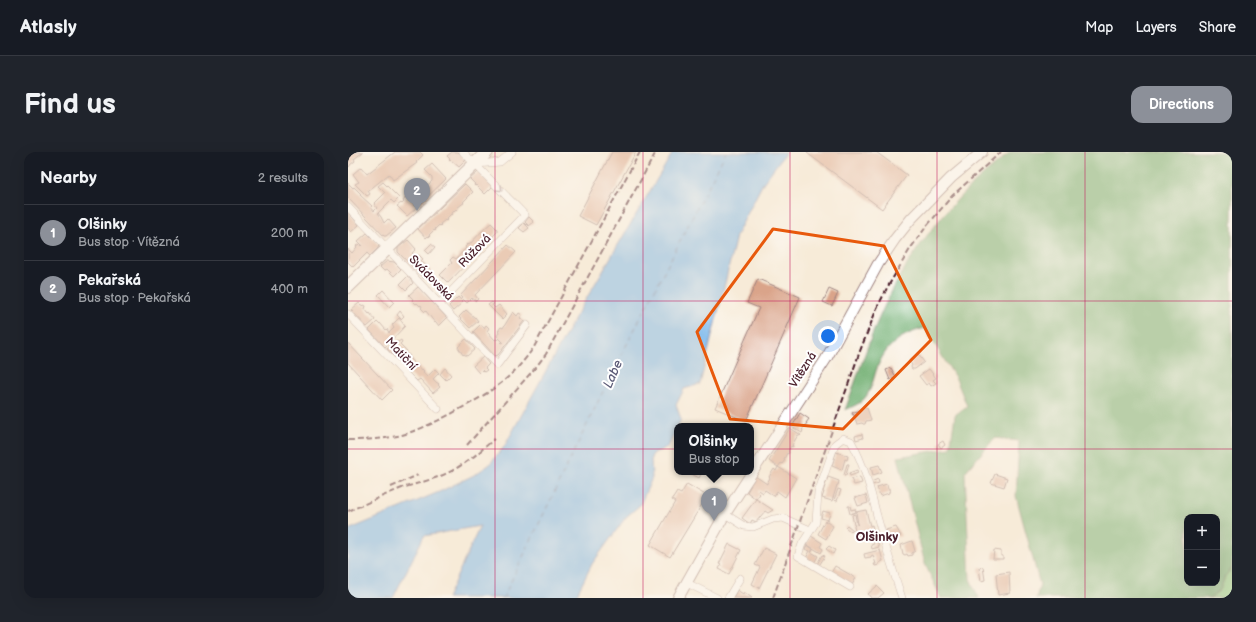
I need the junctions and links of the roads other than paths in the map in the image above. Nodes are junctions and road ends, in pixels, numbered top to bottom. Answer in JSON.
{"nodes":[{"id":1,"x":464,"y":152,"type":"edge"},
{"id":2,"x":487,"y":152,"type":"edge"},
{"id":3,"x":512,"y":152,"type":"edge"},
{"id":4,"x":982,"y":152,"type":"edge"},
{"id":5,"x":475,"y":164,"type":"junction"},
{"id":6,"x":348,"y":206,"type":"edge"},
{"id":7,"x":388,"y":249,"type":"junction"},
{"id":8,"x":348,"y":287,"type":"edge"},
{"id":9,"x":440,"y":303,"type":"junction"},
{"id":10,"x":348,"y":314,"type":"edge"},
{"id":11,"x":527,"y":325,"type":"dead end"},
{"id":12,"x":438,"y":409,"type":"dead end"},
{"id":13,"x":754,"y":469,"type":"edge"},
{"id":14,"x":750,"y":475,"type":"edge"},
{"id":15,"x":725,"y":514,"type":"junction"},
{"id":16,"x":810,"y":530,"type":"junction"},
{"id":17,"x":740,"y":578,"type":"dead end"},
{"id":18,"x":687,"y":583,"type":"junction"},
{"id":19,"x":850,"y":587,"type":"dead end"},
{"id":20,"x":678,"y":598,"type":"edge"},
{"id":21,"x":717,"y":598,"type":"edge"},
{"id":22,"x":728,"y":598,"type":"edge"},
{"id":23,"x":902,"y":598,"type":"edge"}],
"edges":[{"from":1,"to":5,"type":"street"},
{"from":2,"to":5,"type":"main road"},
{"from":3,"to":5,"type":"street"},
{"from":4,"to":13,"type":"main road","name":"Vítězná"},
{"from":5,"to":7,"type":"main road"},
{"from":5,"to":9,"type":"street","name":"Růžová","one_way":true},
{"from":6,"to":7,"type":"street","name":"Svádovská"},
{"from":7,"to":8,"type":"main road"},
{"from":7,"to":9,"type":"street","name":"Svádovská"},
{"from":9,"to":11,"type":"street","name":"Svádovská"},
{"from":10,"to":12,"type":"street","name":"Matiční"},
{"from":14,"to":15,"type":"main road","name":"Vítězná"},
{"from":15,"to":16,"type":"street"},
{"from":15,"to":18,"type":"main road","name":"Vítězná"},
{"from":16,"to":19,"type":"street"},
{"from":16,"to":23,"type":"street"},
{"from":17,"to":22,"type":"street"},
{"from":18,"to":20,"type":"main road","name":"Vítězná"},
{"from":18,"to":21,"type":"street"}]}
